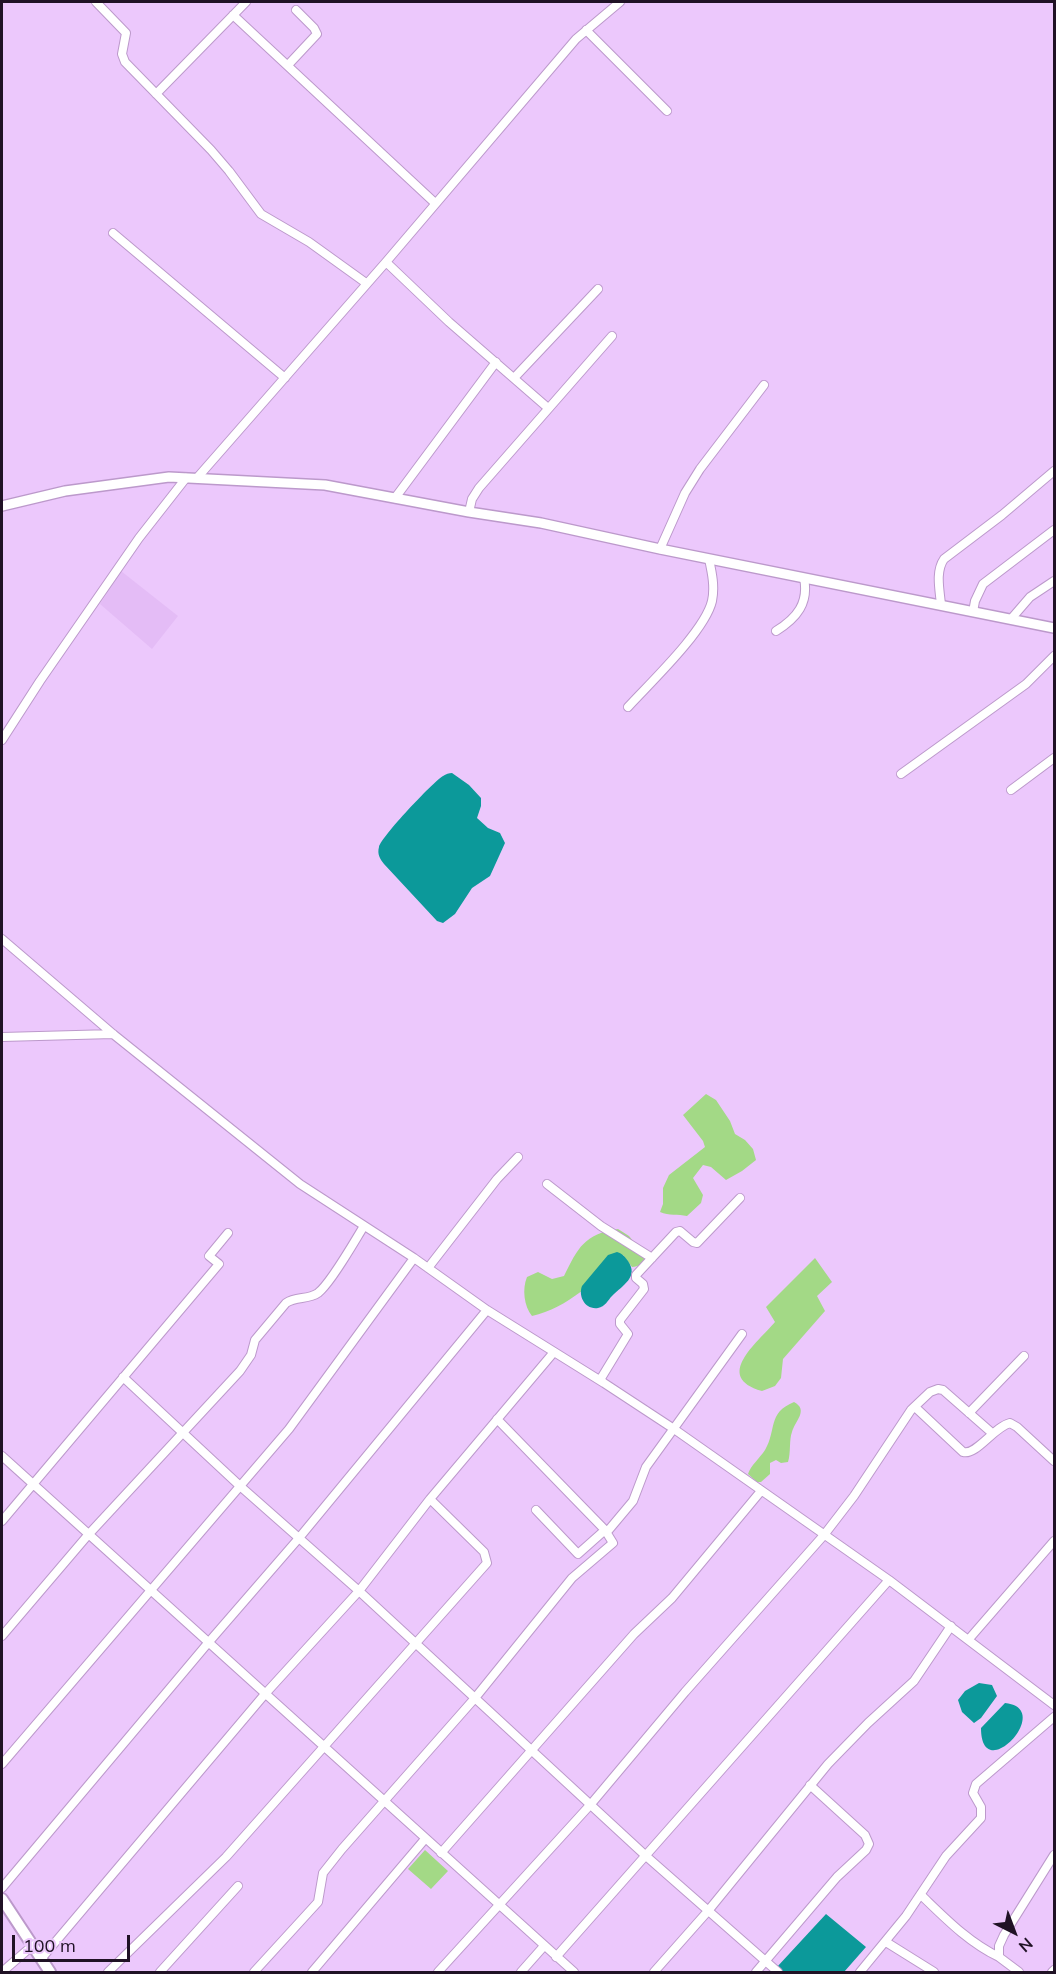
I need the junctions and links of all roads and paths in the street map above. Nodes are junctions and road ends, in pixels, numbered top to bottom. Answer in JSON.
{"nodes":[{"id":1,"x":96,"y":2,"type":"edge"},
{"id":2,"x":246,"y":2,"type":"edge"},
{"id":3,"x":620,"y":2,"type":"edge"},
{"id":4,"x":296,"y":10,"type":"dead end"},
{"id":5,"x":233,"y":15,"type":"junction"},
{"id":6,"x":586,"y":30,"type":"junction"},
{"id":7,"x":288,"y":66,"type":"junction"},
{"id":8,"x":156,"y":94,"type":"junction"},
{"id":9,"x":667,"y":111,"type":"dead end"},
{"id":10,"x":435,"y":203,"type":"junction"},
{"id":11,"x":112,"y":233,"type":"dead end"},
{"id":12,"x":386,"y":262,"type":"junction"},
{"id":13,"x":366,"y":283,"type":"junction"},
{"id":14,"x":598,"y":290,"type":"dead end"},
{"id":15,"x":612,"y":336,"type":"dead end"},
{"id":16,"x":496,"y":362,"type":"junction"},
{"id":17,"x":285,"y":378,"type":"junction"},
{"id":18,"x":514,"y":378,"type":"junction"},
{"id":19,"x":764,"y":385,"type":"dead end"},
{"id":20,"x":548,"y":408,"type":"junction"},
{"id":21,"x":1054,"y":471,"type":"edge"},
{"id":22,"x":186,"y":478,"type":"junction"},
{"id":23,"x":197,"y":478,"type":"junction"},
{"id":24,"x":395,"y":498,"type":"junction"},
{"id":25,"x":2,"y":506,"type":"edge"},
{"id":26,"x":469,"y":512,"type":"junction"},
{"id":27,"x":1054,"y":530,"type":"edge"},
{"id":28,"x":660,"y":549,"type":"junction"},
{"id":29,"x":709,"y":559,"type":"junction"},
{"id":30,"x":804,"y":578,"type":"junction"},
{"id":31,"x":1054,"y":581,"type":"edge"},
{"id":32,"x":941,"y":605,"type":"junction"},
{"id":33,"x":973,"y":612,"type":"junction"},
{"id":34,"x":1011,"y":619,"type":"junction"},
{"id":35,"x":1054,"y":628,"type":"edge"},
{"id":36,"x":776,"y":631,"type":"dead end"},
{"id":37,"x":1054,"y":656,"type":"edge"},
{"id":38,"x":630,"y":705,"type":"dead end"},
{"id":39,"x":2,"y":740,"type":"edge"},
{"id":40,"x":1054,"y":758,"type":"edge"},
{"id":41,"x":901,"y":774,"type":"dead end"},
{"id":42,"x":1011,"y":790,"type":"dead end"},
{"id":43,"x":2,"y":939,"type":"edge"},
{"id":44,"x":113,"y":1034,"type":"junction"},
{"id":45,"x":2,"y":1037,"type":"edge"},
{"id":46,"x":518,"y":1157,"type":"dead end"},
{"id":47,"x":547,"y":1184,"type":"dead end"},
{"id":48,"x":740,"y":1198,"type":"dead end"},
{"id":49,"x":364,"y":1226,"type":"junction"},
{"id":50,"x":228,"y":1233,"type":"dead end"},
{"id":51,"x":414,"y":1258,"type":"junction"},
{"id":52,"x":652,"y":1258,"type":"junction"},
{"id":53,"x":428,"y":1268,"type":"junction"},
{"id":54,"x":487,"y":1310,"type":"junction"},
{"id":55,"x":742,"y":1334,"type":"dead end"},
{"id":56,"x":554,"y":1352,"type":"junction"},
{"id":57,"x":1024,"y":1356,"type":"dead end"},
{"id":58,"x":123,"y":1377,"type":"junction"},
{"id":59,"x":600,"y":1380,"type":"junction"},
{"id":60,"x":915,"y":1407,"type":"junction"},
{"id":61,"x":969,"y":1413,"type":"junction"},
{"id":62,"x":497,"y":1419,"type":"junction"},
{"id":63,"x":674,"y":1429,"type":"junction"},
{"id":64,"x":183,"y":1432,"type":"junction"},
{"id":65,"x":992,"y":1433,"type":"junction"},
{"id":66,"x":2,"y":1456,"type":"edge"},
{"id":67,"x":1054,"y":1461,"type":"edge"},
{"id":68,"x":32,"y":1484,"type":"junction"},
{"id":69,"x":240,"y":1486,"type":"junction"},
{"id":70,"x":761,"y":1491,"type":"junction"},
{"id":71,"x":430,"y":1499,"type":"junction"},
{"id":72,"x":536,"y":1510,"type":"dead end"},
{"id":73,"x":2,"y":1521,"type":"edge"},
{"id":74,"x":606,"y":1531,"type":"junction"},
{"id":75,"x":88,"y":1535,"type":"junction"},
{"id":76,"x":824,"y":1535,"type":"junction"},
{"id":77,"x":299,"y":1538,"type":"junction"},
{"id":78,"x":1054,"y":1540,"type":"edge"},
{"id":79,"x":889,"y":1580,"type":"junction"},
{"id":80,"x":149,"y":1589,"type":"junction"},
{"id":81,"x":359,"y":1591,"type":"junction"},
{"id":82,"x":951,"y":1626,"type":"junction"},
{"id":83,"x":2,"y":1636,"type":"edge"},
{"id":84,"x":969,"y":1639,"type":"junction"},
{"id":85,"x":208,"y":1643,"type":"junction"},
{"id":86,"x":416,"y":1644,"type":"junction"},
{"id":87,"x":265,"y":1694,"type":"junction"},
{"id":88,"x":475,"y":1698,"type":"junction"},
{"id":89,"x":1053,"y":1701,"type":"edge"},
{"id":90,"x":1054,"y":1717,"type":"edge"},
{"id":91,"x":323,"y":1746,"type":"junction"},
{"id":92,"x":532,"y":1751,"type":"junction"},
{"id":93,"x":2,"y":1764,"type":"edge"},
{"id":94,"x":810,"y":1785,"type":"junction"},
{"id":95,"x":384,"y":1802,"type":"junction"},
{"id":96,"x":591,"y":1804,"type":"junction"},
{"id":97,"x":425,"y":1839,"type":"junction"},
{"id":98,"x":441,"y":1853,"type":"junction"},
{"id":99,"x":1054,"y":1855,"type":"edge"},
{"id":100,"x":646,"y":1856,"type":"junction"},
{"id":101,"x":4,"y":1886,"type":"edge"},
{"id":102,"x":238,"y":1886,"type":"dead end"},
{"id":103,"x":921,"y":1894,"type":"junction"},
{"id":104,"x":2,"y":1899,"type":"edge"},
{"id":105,"x":498,"y":1904,"type":"junction"},
{"id":106,"x":708,"y":1911,"type":"junction"},
{"id":107,"x":886,"y":1942,"type":"junction"},
{"id":108,"x":32,"y":1946,"type":"junction"},
{"id":109,"x":544,"y":1946,"type":"junction"},
{"id":110,"x":44,"y":1955,"type":"junction"},
{"id":111,"x":556,"y":1957,"type":"junction"},
{"id":112,"x":999,"y":1957,"type":"junction"},
{"id":113,"x":766,"y":1961,"type":"junction"},
{"id":114,"x":2,"y":1972,"type":"edge"},
{"id":115,"x":50,"y":1972,"type":"edge"},
{"id":116,"x":108,"y":1972,"type":"edge"},
{"id":117,"x":160,"y":1972,"type":"edge"},
{"id":118,"x":254,"y":1972,"type":"edge"},
{"id":119,"x":312,"y":1972,"type":"edge"},
{"id":120,"x":438,"y":1972,"type":"edge"},
{"id":121,"x":521,"y":1972,"type":"edge"},
{"id":122,"x":572,"y":1972,"type":"edge"},
{"id":123,"x":654,"y":1972,"type":"edge"},
{"id":124,"x":756,"y":1972,"type":"edge"},
{"id":125,"x":778,"y":1972,"type":"edge"},
{"id":126,"x":860,"y":1972,"type":"edge"},
{"id":127,"x":934,"y":1972,"type":"edge"},
{"id":128,"x":1019,"y":1972,"type":"edge"}],
"edges":[{"from":1,"to":8,"type":"street"},
{"from":2,"to":5,"type":"street"},
{"from":3,"to":6,"type":"street"},
{"from":4,"to":7,"type":"street"},
{"from":5,"to":7,"type":"street"},
{"from":5,"to":8,"type":"street"},
{"from":6,"to":9,"type":"street"},
{"from":6,"to":10,"type":"street"},
{"from":7,"to":10,"type":"street"},
{"from":8,"to":13,"type":"street"},
{"from":10,"to":12,"type":"street"},
{"from":11,"to":17,"type":"street"},
{"from":12,"to":13,"type":"street"},
{"from":12,"to":16,"type":"street"},
{"from":13,"to":17,"type":"street"},
{"from":14,"to":18,"type":"street"},
{"from":15,"to":20,"type":"street"},
{"from":16,"to":18,"type":"street"},
{"from":16,"to":24,"type":"street"},
{"from":17,"to":23,"type":"street"},
{"from":18,"to":20,"type":"street"},
{"from":19,"to":28,"type":"street"},
{"from":20,"to":26,"type":"street"},
{"from":21,"to":32,"type":"street"},
{"from":22,"to":23,"type":"street"},
{"from":22,"to":25,"type":"street"},
{"from":22,"to":39,"type":"street"},
{"from":23,"to":24,"type":"street"},
{"from":24,"to":26,"type":"street"},
{"from":26,"to":28,"type":"street"},
{"from":27,"to":33,"type":"street"},
{"from":28,"to":29,"type":"street"},
{"from":29,"to":30,"type":"street"},
{"from":29,"to":38,"type":"street"},
{"from":30,"to":32,"type":"street"},
{"from":30,"to":36,"type":"street"},
{"from":31,"to":34,"type":"street"},
{"from":32,"to":33,"type":"street"},
{"from":33,"to":34,"type":"street"},
{"from":34,"to":35,"type":"street"},
{"from":37,"to":41,"type":"street"},
{"from":40,"to":42,"type":"street"},
{"from":43,"to":44,"type":"street"},
{"from":44,"to":45,"type":"street"},
{"from":44,"to":49,"type":"street"},
{"from":46,"to":53,"type":"street"},
{"from":47,"to":52,"type":"street"},
{"from":48,"to":52,"type":"street"},
{"from":49,"to":51,"type":"street"},
{"from":49,"to":64,"type":"street"},
{"from":50,"to":58,"type":"street"},
{"from":51,"to":53,"type":"street"},
{"from":51,"to":69,"type":"street"},
{"from":52,"to":59,"type":"street"},
{"from":53,"to":54,"type":"street"},
{"from":54,"to":56,"type":"street"},
{"from":54,"to":77,"type":"street"},
{"from":55,"to":63,"type":"street"},
{"from":56,"to":59,"type":"street"},
{"from":56,"to":62,"type":"street"},
{"from":57,"to":61,"type":"street"},
{"from":58,"to":64,"type":"street"},
{"from":58,"to":68,"type":"street"},
{"from":59,"to":63,"type":"street"},
{"from":60,"to":61,"type":"street"},
{"from":60,"to":65,"type":"street"},
{"from":60,"to":76,"type":"street"},
{"from":61,"to":65,"type":"street"},
{"from":62,"to":71,"type":"street"},
{"from":62,"to":74,"type":"street"},
{"from":63,"to":70,"type":"street"},
{"from":63,"to":74,"type":"street"},
{"from":64,"to":69,"type":"street"},
{"from":64,"to":75,"type":"street"},
{"from":65,"to":67,"type":"street"},
{"from":66,"to":68,"type":"street"},
{"from":68,"to":73,"type":"street"},
{"from":68,"to":75,"type":"street"},
{"from":69,"to":77,"type":"street"},
{"from":69,"to":80,"type":"street"},
{"from":70,"to":76,"type":"street"},
{"from":70,"to":92,"type":"street"},
{"from":71,"to":81,"type":"street"},
{"from":71,"to":86,"type":"street"},
{"from":72,"to":74,"type":"street"},
{"from":74,"to":88,"type":"street"},
{"from":75,"to":80,"type":"street"},
{"from":75,"to":83,"type":"street"},
{"from":76,"to":79,"type":"street"},
{"from":76,"to":96,"type":"street"},
{"from":77,"to":81,"type":"street"},
{"from":77,"to":85,"type":"street"},
{"from":78,"to":84,"type":"street"},
{"from":79,"to":82,"type":"street"},
{"from":79,"to":100,"type":"street"},
{"from":80,"to":85,"type":"street"},
{"from":80,"to":93,"type":"street"},
{"from":81,"to":86,"type":"street"},
{"from":81,"to":87,"type":"street"},
{"from":82,"to":84,"type":"street"},
{"from":82,"to":94,"type":"street"},
{"from":84,"to":89,"type":"street"},
{"from":85,"to":87,"type":"street"},
{"from":85,"to":101,"type":"street"},
{"from":86,"to":88,"type":"street"},
{"from":86,"to":91,"type":"street"},
{"from":87,"to":91,"type":"street"},
{"from":87,"to":110,"type":"street"},
{"from":88,"to":92,"type":"street"},
{"from":88,"to":95,"type":"street"},
{"from":90,"to":103,"type":"street"},
{"from":91,"to":95,"type":"street"},
{"from":91,"to":116,"type":"street"},
{"from":92,"to":96,"type":"street"},
{"from":92,"to":98,"type":"street"},
{"from":94,"to":106,"type":"street"},
{"from":94,"to":113,"type":"street"},
{"from":95,"to":97,"type":"street"},
{"from":95,"to":118,"type":"street"},
{"from":96,"to":100,"type":"street"},
{"from":96,"to":105,"type":"street"},
{"from":97,"to":98,"type":"street"},
{"from":97,"to":119,"type":"street"},
{"from":98,"to":105,"type":"street"},
{"from":99,"to":112,"type":"street"},
{"from":100,"to":106,"type":"street"},
{"from":100,"to":111,"type":"street"},
{"from":102,"to":117,"type":"street"},
{"from":103,"to":107,"type":"street"},
{"from":103,"to":112,"type":"street"},
{"from":104,"to":108,"type":"main road"},
{"from":105,"to":109,"type":"street"},
{"from":105,"to":120,"type":"street"},
{"from":106,"to":113,"type":"street"},
{"from":106,"to":123,"type":"street"},
{"from":107,"to":126,"type":"street"},
{"from":107,"to":127,"type":"street"},
{"from":108,"to":110,"type":"main road"},
{"from":108,"to":114,"type":"street"},
{"from":109,"to":111,"type":"street"},
{"from":109,"to":121,"type":"street"},
{"from":110,"to":115,"type":"main road"},
{"from":111,"to":122,"type":"street"},
{"from":112,"to":128,"type":"street"},
{"from":113,"to":124,"type":"street"},
{"from":113,"to":125,"type":"street"}]}
